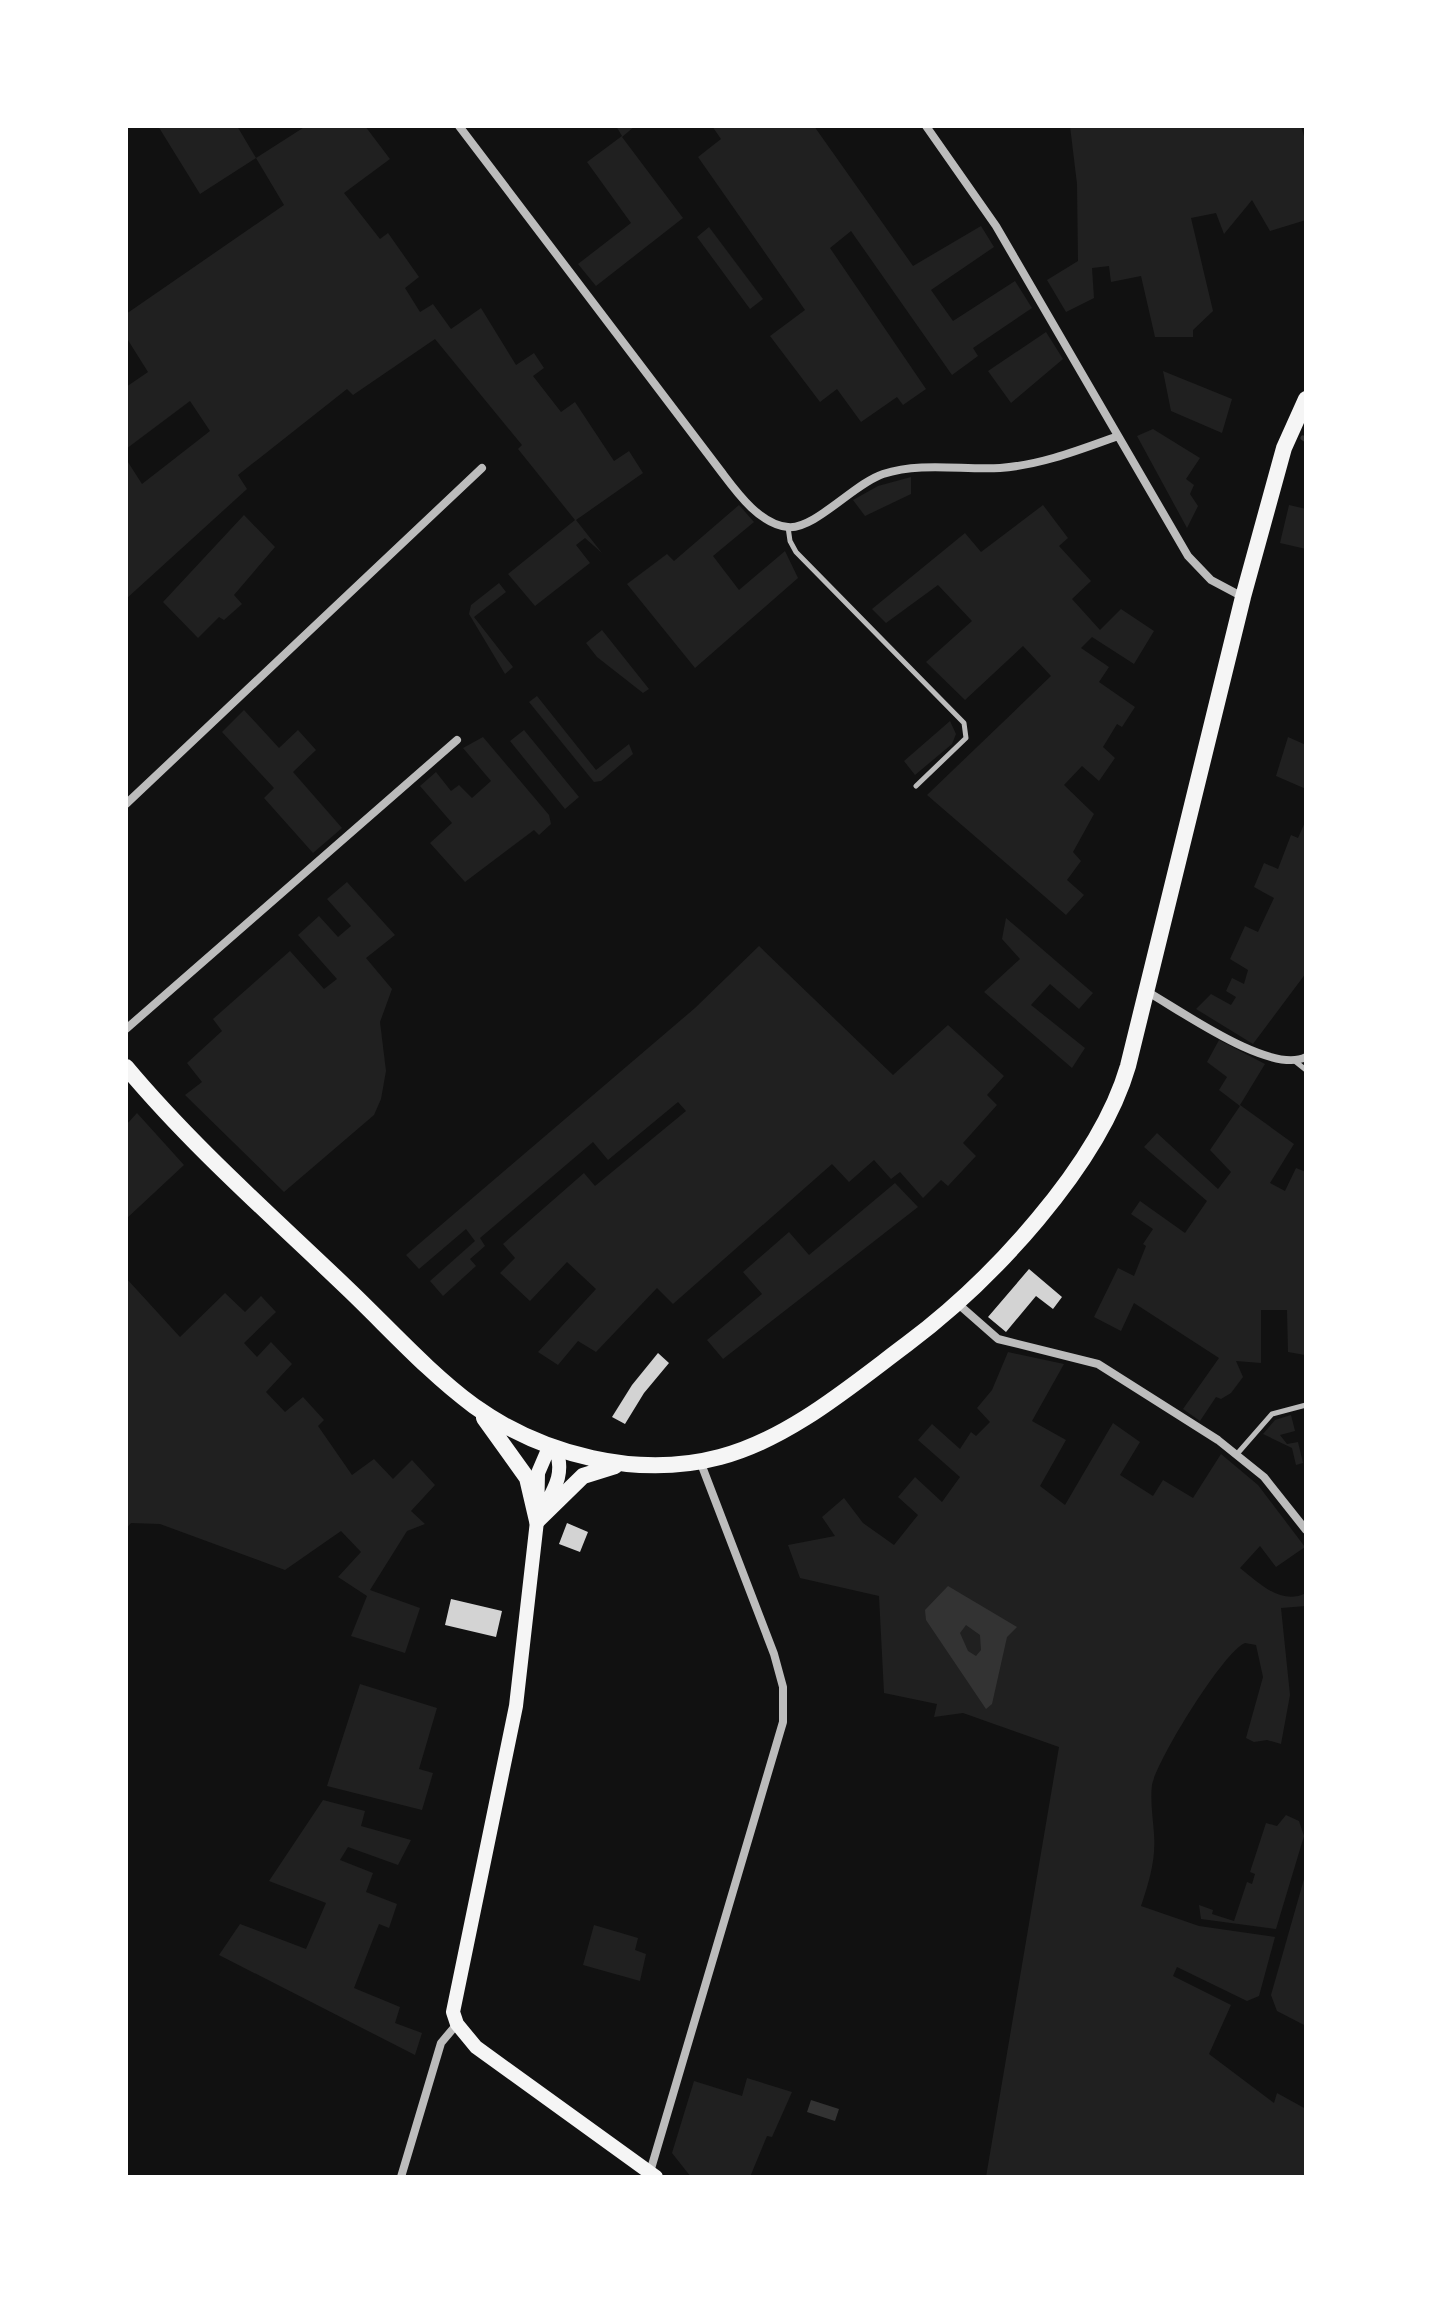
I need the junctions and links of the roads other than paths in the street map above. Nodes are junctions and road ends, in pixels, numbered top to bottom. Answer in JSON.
{"nodes":[{"id":1,"x":459,"y":126,"type":"edge"},
{"id":2,"x":926,"y":126,"type":"edge"},
{"id":3,"x":1306,"y":399,"type":"edge"},
{"id":4,"x":1118,"y":436,"type":"junction"},
{"id":5,"x":482,"y":468,"type":"dead end"},
{"id":6,"x":788,"y":527,"type":"junction"},
{"id":7,"x":1243,"y":597,"type":"junction"},
{"id":8,"x":457,"y":740,"type":"dead end"},
{"id":9,"x":916,"y":786,"type":"dead end"},
{"id":10,"x":126,"y":804,"type":"edge"},
{"id":11,"x":1145,"y":991,"type":"junction"},
{"id":12,"x":126,"y":1029,"type":"edge"},
{"id":13,"x":1306,"y":1057,"type":"edge"},
{"id":14,"x":1296,"y":1062,"type":"junction"},
{"id":15,"x":126,"y":1067,"type":"edge"},
{"id":16,"x":1306,"y":1070,"type":"edge"},
{"id":17,"x":957,"y":1303,"type":"junction"},
{"id":18,"x":473,"y":1404,"type":"junction"},
{"id":19,"x":1306,"y":1405,"type":"edge"},
{"id":20,"x":556,"y":1449,"type":"junction"},
{"id":21,"x":1237,"y":1454,"type":"junction"},
{"id":22,"x":700,"y":1461,"type":"junction"},
{"id":23,"x":627,"y":1463,"type":"junction"},
{"id":24,"x":537,"y":1521,"type":"junction"},
{"id":25,"x":1306,"y":1529,"type":"edge"},
{"id":26,"x":457,"y":2024,"type":"junction"},
{"id":27,"x":653,"y":2174,"type":"edge"},
{"id":28,"x":401,"y":2177,"type":"edge"}],
"edges":[{"from":1,"to":6,"type":"street"},
{"from":2,"to":4,"type":"street"},
{"from":3,"to":7,"type":"highway"},
{"from":4,"to":6,"type":"street"},
{"from":4,"to":7,"type":"street"},
{"from":5,"to":10,"type":"street"},
{"from":6,"to":9,"type":"lane"},
{"from":7,"to":11,"type":"highway"},
{"from":8,"to":12,"type":"street"},
{"from":11,"to":14,"type":"street"},
{"from":11,"to":17,"type":"highway"},
{"from":13,"to":14,"type":"street"},
{"from":14,"to":16,"type":"lane"},
{"from":15,"to":18,"type":"highway"},
{"from":17,"to":21,"type":"street"},
{"from":17,"to":22,"type":"highway"},
{"from":18,"to":20,"type":"highway"},
{"from":18,"to":24,"type":"highway"},
{"from":19,"to":21,"type":"lane"},
{"from":20,"to":23,"type":"highway"},
{"from":20,"to":24,"type":"main road"},
{"from":20,"to":24,"type":"main road"},
{"from":21,"to":25,"type":"street"},
{"from":22,"to":23,"type":"highway"},
{"from":22,"to":27,"type":"street"},
{"from":23,"to":24,"type":"highway"},
{"from":24,"to":26,"type":"main road"},
{"from":26,"to":27,"type":"main road"},
{"from":26,"to":28,"type":"street"}]}
